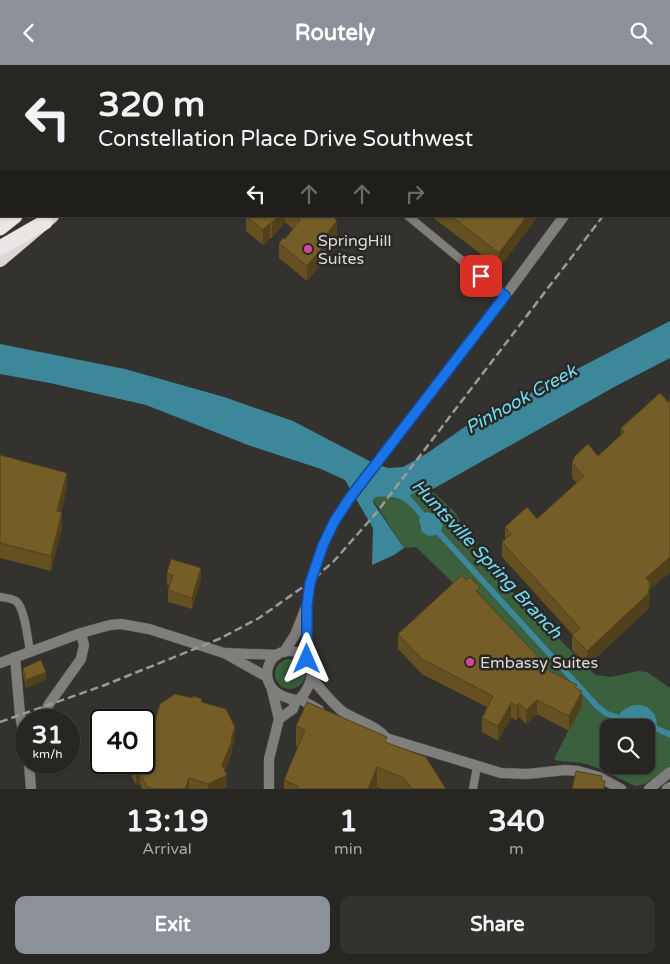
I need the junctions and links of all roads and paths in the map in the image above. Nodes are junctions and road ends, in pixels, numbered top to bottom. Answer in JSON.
{"nodes":[{"id":1,"x":14,"y":217,"type":"edge"},
{"id":2,"x":409,"y":217,"type":"edge"},
{"id":3,"x":563,"y":217,"type":"edge"},
{"id":4,"x":48,"y":219,"type":"edge"},
{"id":5,"x":0,"y":228,"type":"edge"},
{"id":6,"x":0,"y":248,"type":"edge"},
{"id":7,"x":0,"y":259,"type":"edge"},
{"id":8,"x":505,"y":296,"type":"junction"},
{"id":9,"x":0,"y":597,"type":"edge"},
{"id":10,"x":307,"y":606,"type":"junction"},
{"id":11,"x":81,"y":633,"type":"junction"},
{"id":12,"x":30,"y":652,"type":"junction"},
{"id":13,"x":224,"y":653,"type":"junction"},
{"id":14,"x":281,"y":653,"type":"junction"},
{"id":15,"x":15,"y":657,"type":"junction"},
{"id":16,"x":307,"y":659,"type":"junction"},
{"id":17,"x":0,"y":663,"type":"edge"},
{"id":18,"x":267,"y":677,"type":"junction"},
{"id":19,"x":312,"y":679,"type":"junction"},
{"id":20,"x":272,"y":689,"type":"junction"},
{"id":21,"x":298,"y":700,"type":"junction"},
{"id":22,"x":19,"y":709,"type":"edge"},
{"id":23,"x":46,"y":709,"type":"edge"},
{"id":24,"x":279,"y":719,"type":"junction"},
{"id":25,"x":353,"y":729,"type":"edge"},
{"id":26,"x":369,"y":737,"type":"edge"},
{"id":27,"x":386,"y":739,"type":"junction"},
{"id":28,"x":477,"y":766,"type":"junction"},
{"id":29,"x":670,"y":772,"type":"edge"},
{"id":30,"x":30,"y":774,"type":"edge"},
{"id":31,"x":31,"y":789,"type":"edge"},
{"id":32,"x":269,"y":789,"type":"edge"},
{"id":33,"x":473,"y":789,"type":"edge"},
{"id":34,"x":621,"y":789,"type":"edge"},
{"id":35,"x":650,"y":789,"type":"edge"}],
"edges":[{"from":1,"to":5,"type":"highway"},
{"from":2,"to":8,"type":"street"},
{"from":3,"to":8,"type":"street"},
{"from":4,"to":6,"type":"highway"},
{"from":4,"to":7,"type":"highway"},
{"from":8,"to":10,"type":"street"},
{"from":9,"to":12,"type":"street"},
{"from":10,"to":14,"type":"street"},
{"from":10,"to":16,"type":"street"},
{"from":11,"to":12,"type":"street"},
{"from":11,"to":13,"type":"street"},
{"from":11,"to":23,"type":"street"},
{"from":12,"to":15,"type":"street"},
{"from":13,"to":14,"type":"street"},
{"from":13,"to":18,"type":"street"},
{"from":14,"to":16,"type":"street"},
{"from":14,"to":18,"type":"street"},
{"from":15,"to":17,"type":"street"},
{"from":15,"to":22,"type":"street"},
{"from":16,"to":19,"type":"street"},
{"from":18,"to":20,"type":"street"},
{"from":19,"to":21,"type":"street"},
{"from":19,"to":27,"type":"street"},
{"from":20,"to":21,"type":"street"},
{"from":20,"to":24,"type":"street"},
{"from":21,"to":24,"type":"street"},
{"from":21,"to":25,"type":"street"},
{"from":24,"to":32,"type":"street"},
{"from":26,"to":27,"type":"street"},
{"from":27,"to":28,"type":"street"},
{"from":28,"to":33,"type":"street"},
{"from":28,"to":34,"type":"street"},
{"from":29,"to":35,"type":"street"},
{"from":30,"to":31,"type":"street"}]}
